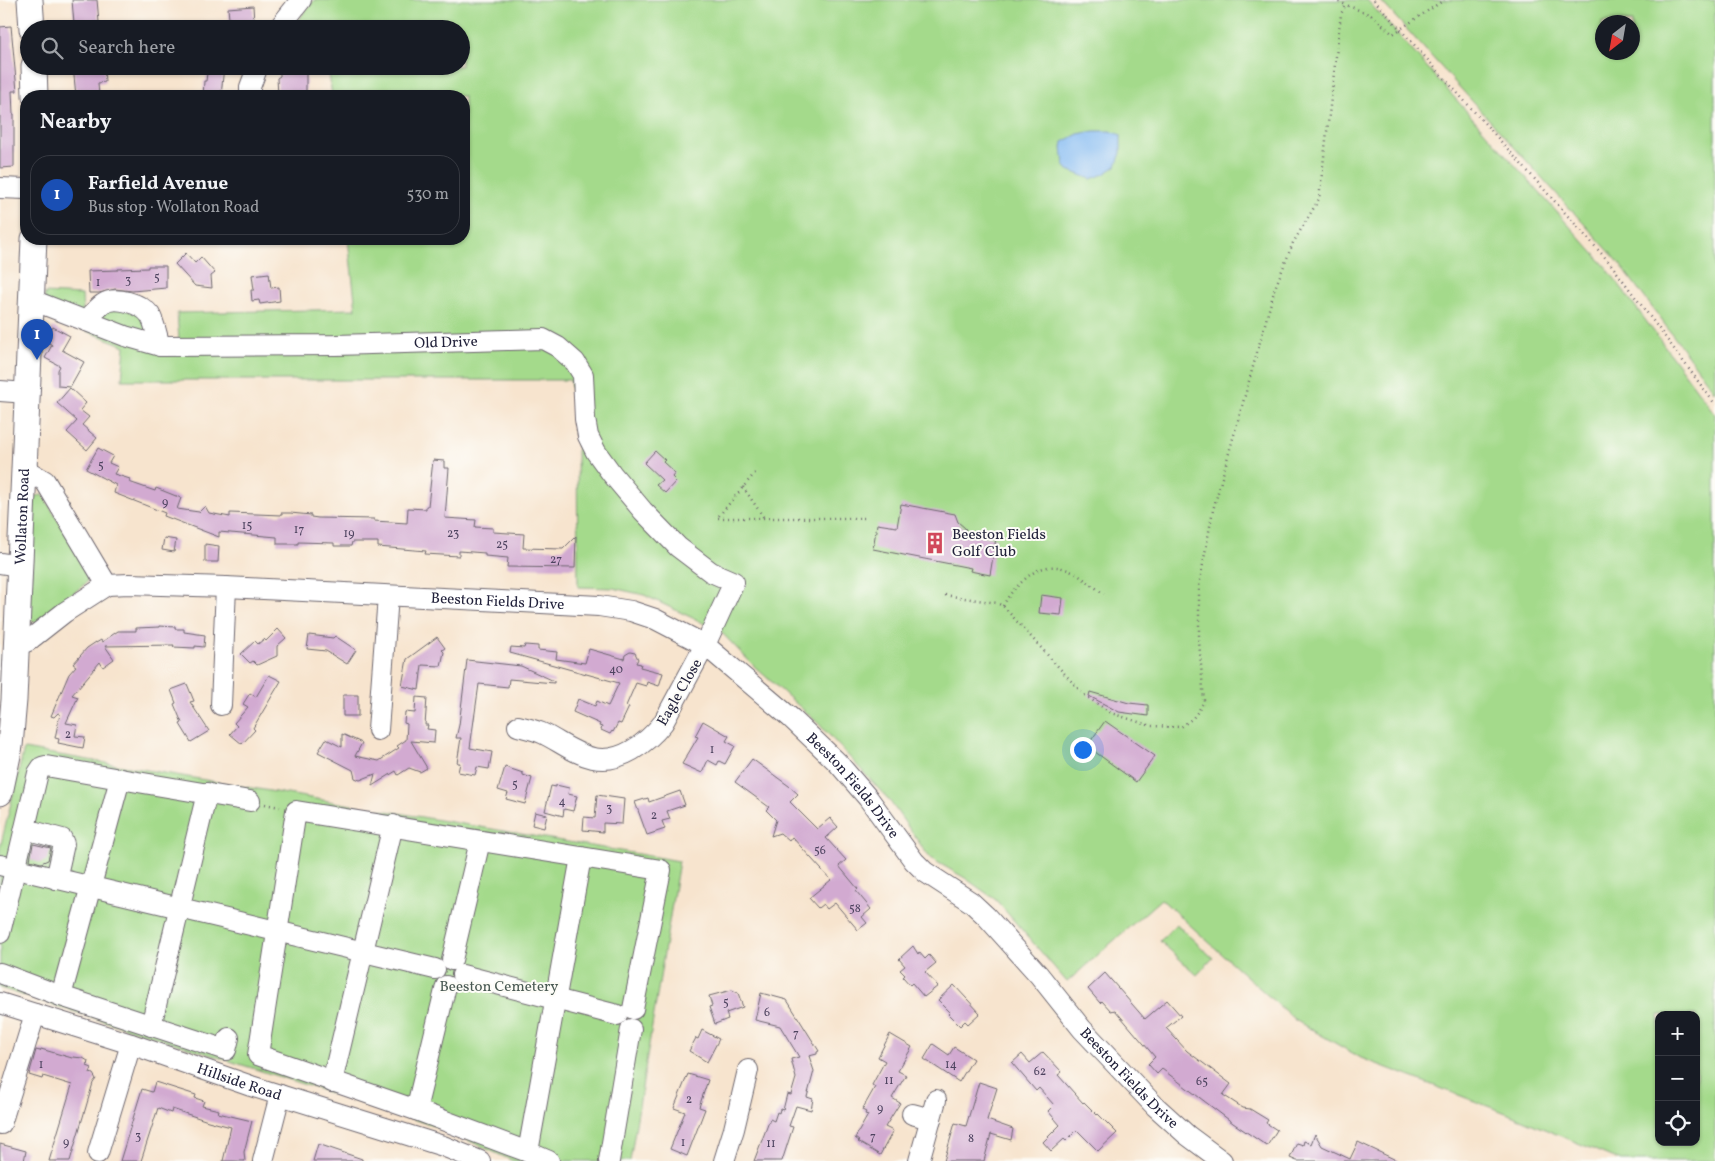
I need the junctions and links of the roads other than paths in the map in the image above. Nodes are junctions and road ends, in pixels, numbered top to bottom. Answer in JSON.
{"nodes":[{"id":1,"x":30,"y":0,"type":"edge"},
{"id":2,"x":300,"y":0,"type":"edge"},
{"id":3,"x":31,"y":20,"type":"edge"},
{"id":4,"x":285,"y":20,"type":"edge"},
{"id":5,"x":34,"y":75,"type":"edge"},
{"id":6,"x":255,"y":75,"type":"edge"},
{"id":7,"x":35,"y":90,"type":"edge"},
{"id":8,"x":250,"y":90,"type":"edge"},
{"id":9,"x":0,"y":188,"type":"edge"},
{"id":10,"x":20,"y":189,"type":"edge"},
{"id":11,"x":34,"y":245,"type":"edge"},
{"id":12,"x":32,"y":300,"type":"junction"},
{"id":13,"x":86,"y":321,"type":"junction"},
{"id":14,"x":160,"y":346,"type":"junction"},
{"id":15,"x":0,"y":391,"type":"edge"},
{"id":16,"x":27,"y":393,"type":"junction"},
{"id":17,"x":23,"y":472,"type":"junction"},
{"id":18,"x":10,"y":564,"type":"edge"},
{"id":19,"x":734,"y":582,"type":"joint"},
{"id":20,"x":107,"y":586,"type":"junction"},
{"id":21,"x":226,"y":587,"type":"junction"},
{"id":22,"x":388,"y":596,"type":"junction"},
{"id":23,"x":706,"y":645,"type":"junction"},
{"id":24,"x":16,"y":646,"type":"junction"},
{"id":25,"x":221,"y":705,"type":"dead end"},
{"id":26,"x":518,"y":726,"type":"dead end"},
{"id":27,"x":378,"y":730,"type":"dead end"},
{"id":28,"x":5,"y":746,"type":"edge"},
{"id":29,"x":120,"y":779,"type":"junction"},
{"id":30,"x":0,"y":793,"type":"edge"},
{"id":31,"x":207,"y":793,"type":"junction"},
{"id":32,"x":250,"y":801,"type":"road end"},
{"id":33,"x":394,"y":825,"type":"junction"},
{"id":34,"x":25,"y":829,"type":"junction"},
{"id":35,"x":480,"y":841,"type":"junction"},
{"id":36,"x":581,"y":857,"type":"junction"},
{"id":37,"x":8,"y":867,"type":"edge"},
{"id":38,"x":56,"y":879,"type":"junction"},
{"id":39,"x":91,"y":887,"type":"junction"},
{"id":40,"x":179,"y":908,"type":"junction"},
{"id":41,"x":277,"y":932,"type":"junction"},
{"id":42,"x":0,"y":933,"type":"edge"},
{"id":43,"x":364,"y":952,"type":"junction"},
{"id":44,"x":0,"y":973,"type":"edge"},
{"id":45,"x":453,"y":973,"type":"junction"},
{"id":46,"x":61,"y":996,"type":"junction"},
{"id":47,"x":556,"y":999,"type":"junction"},
{"id":48,"x":0,"y":1003,"type":"edge"},
{"id":49,"x":35,"y":1014,"type":"junction"},
{"id":50,"x":627,"y":1017,"type":"junction"},
{"id":51,"x":151,"y":1026,"type":"junction"},
{"id":52,"x":229,"y":1038,"type":"dead end"},
{"id":53,"x":131,"y":1044,"type":"junction"},
{"id":54,"x":258,"y":1055,"type":"junction"},
{"id":55,"x":748,"y":1070,"type":"dead end"},
{"id":56,"x":332,"y":1082,"type":"junction"},
{"id":57,"x":251,"y":1086,"type":"junction"},
{"id":58,"x":280,"y":1095,"type":"junction"},
{"id":59,"x":416,"y":1110,"type":"junction"},
{"id":60,"x":926,"y":1111,"type":"dead end"},
{"id":61,"x":1,"y":1124,"type":"edge"},
{"id":62,"x":528,"y":1152,"type":"junction"},
{"id":63,"x":98,"y":1153,"type":"dead end"},
{"id":64,"x":263,"y":1161,"type":"edge"},
{"id":65,"x":480,"y":1161,"type":"edge"},
{"id":66,"x":549,"y":1161,"type":"edge"},
{"id":67,"x":609,"y":1161,"type":"edge"},
{"id":68,"x":724,"y":1161,"type":"edge"},
{"id":69,"x":919,"y":1161,"type":"edge"},
{"id":70,"x":1222,"y":1161,"type":"edge"}],
"edges":[{"from":1,"to":3,"type":"main road"},
{"from":2,"to":4,"type":"street"},
{"from":5,"to":7,"type":"main road"},
{"from":6,"to":8,"type":"street"},
{"from":9,"to":10,"type":"street"},
{"from":11,"to":12,"type":"main road","name":"Wollaton Road"},
{"from":12,"to":13,"type":"street","name":"Old Drive"},
{"from":12,"to":16,"type":"main road","name":"Wollaton Road"},
{"from":13,"to":14,"type":"street","name":"Old Drive"},
{"from":13,"to":14,"type":"street"},
{"from":14,"to":19,"type":"street","name":"Old Drive"},
{"from":15,"to":16,"type":"street"},
{"from":16,"to":17,"type":"main road","name":"Wollaton Road"},
{"from":17,"to":18,"type":"main road","name":"Wollaton Road"},
{"from":17,"to":20,"type":"street"},
{"from":18,"to":24,"type":"main road","name":"Wollaton Road"},
{"from":19,"to":23,"type":"street","name":"Eagle Close"},
{"from":20,"to":21,"type":"street","name":"Beeston Fields Drive"},
{"from":20,"to":24,"type":"street","name":"Beeston Fields Drive"},
{"from":21,"to":22,"type":"street","name":"Beeston Fields Drive"},
{"from":21,"to":25,"type":"street"},
{"from":22,"to":23,"type":"street","name":"Beeston Fields Drive"},
{"from":22,"to":27,"type":"street"},
{"from":23,"to":26,"type":"street","name":"Eagle Close"},
{"from":23,"to":70,"type":"street","name":"Beeston Fields Drive"},
{"from":24,"to":28,"type":"main road","name":"Wollaton Road"},
{"from":28,"to":30,"type":"main road","name":"Wollaton Road"},
{"from":29,"to":31,"type":"street"},
{"from":29,"to":34,"type":"street"},
{"from":29,"to":39,"type":"street"},
{"from":31,"to":32,"type":"street"},
{"from":31,"to":40,"type":"street"},
{"from":33,"to":35,"type":"street"},
{"from":33,"to":41,"type":"street"},
{"from":33,"to":43,"type":"street"},
{"from":34,"to":37,"type":"street"},
{"from":34,"to":38,"type":"street"},
{"from":35,"to":36,"type":"street"},
{"from":35,"to":45,"type":"street"},
{"from":36,"to":47,"type":"street"},
{"from":36,"to":50,"type":"street"},
{"from":37,"to":38,"type":"street"},
{"from":37,"to":42,"type":"street"},
{"from":38,"to":39,"type":"street"},
{"from":39,"to":40,"type":"street"},
{"from":39,"to":46,"type":"street"},
{"from":40,"to":41,"type":"street"},
{"from":40,"to":51,"type":"street"},
{"from":41,"to":43,"type":"street"},
{"from":41,"to":54,"type":"street"},
{"from":43,"to":45,"type":"street"},
{"from":43,"to":56,"type":"street"},
{"from":44,"to":46,"type":"street"},
{"from":45,"to":47,"type":"street"},
{"from":45,"to":59,"type":"street"},
{"from":46,"to":51,"type":"street"},
{"from":47,"to":50,"type":"street"},
{"from":47,"to":62,"type":"street"},
{"from":48,"to":49,"type":"street","name":"Hillside Road"},
{"from":49,"to":53,"type":"street","name":"Hillside Road"},
{"from":49,"to":61,"type":"street"},
{"from":50,"to":67,"type":"street"},
{"from":51,"to":52,"type":"street"},
{"from":53,"to":57,"type":"street","name":"Hillside Road"},
{"from":53,"to":63,"type":"street"},
{"from":54,"to":56,"type":"street"},
{"from":54,"to":57,"type":"street"},
{"from":55,"to":68,"type":"street"},
{"from":56,"to":59,"type":"street"},
{"from":57,"to":58,"type":"street","name":"Hillside Road"},
{"from":58,"to":64,"type":"street"},
{"from":58,"to":65,"type":"street","name":"Hillside Road"},
{"from":59,"to":62,"type":"street"},
{"from":60,"to":69,"type":"street"},
{"from":62,"to":66,"type":"street"}]}
